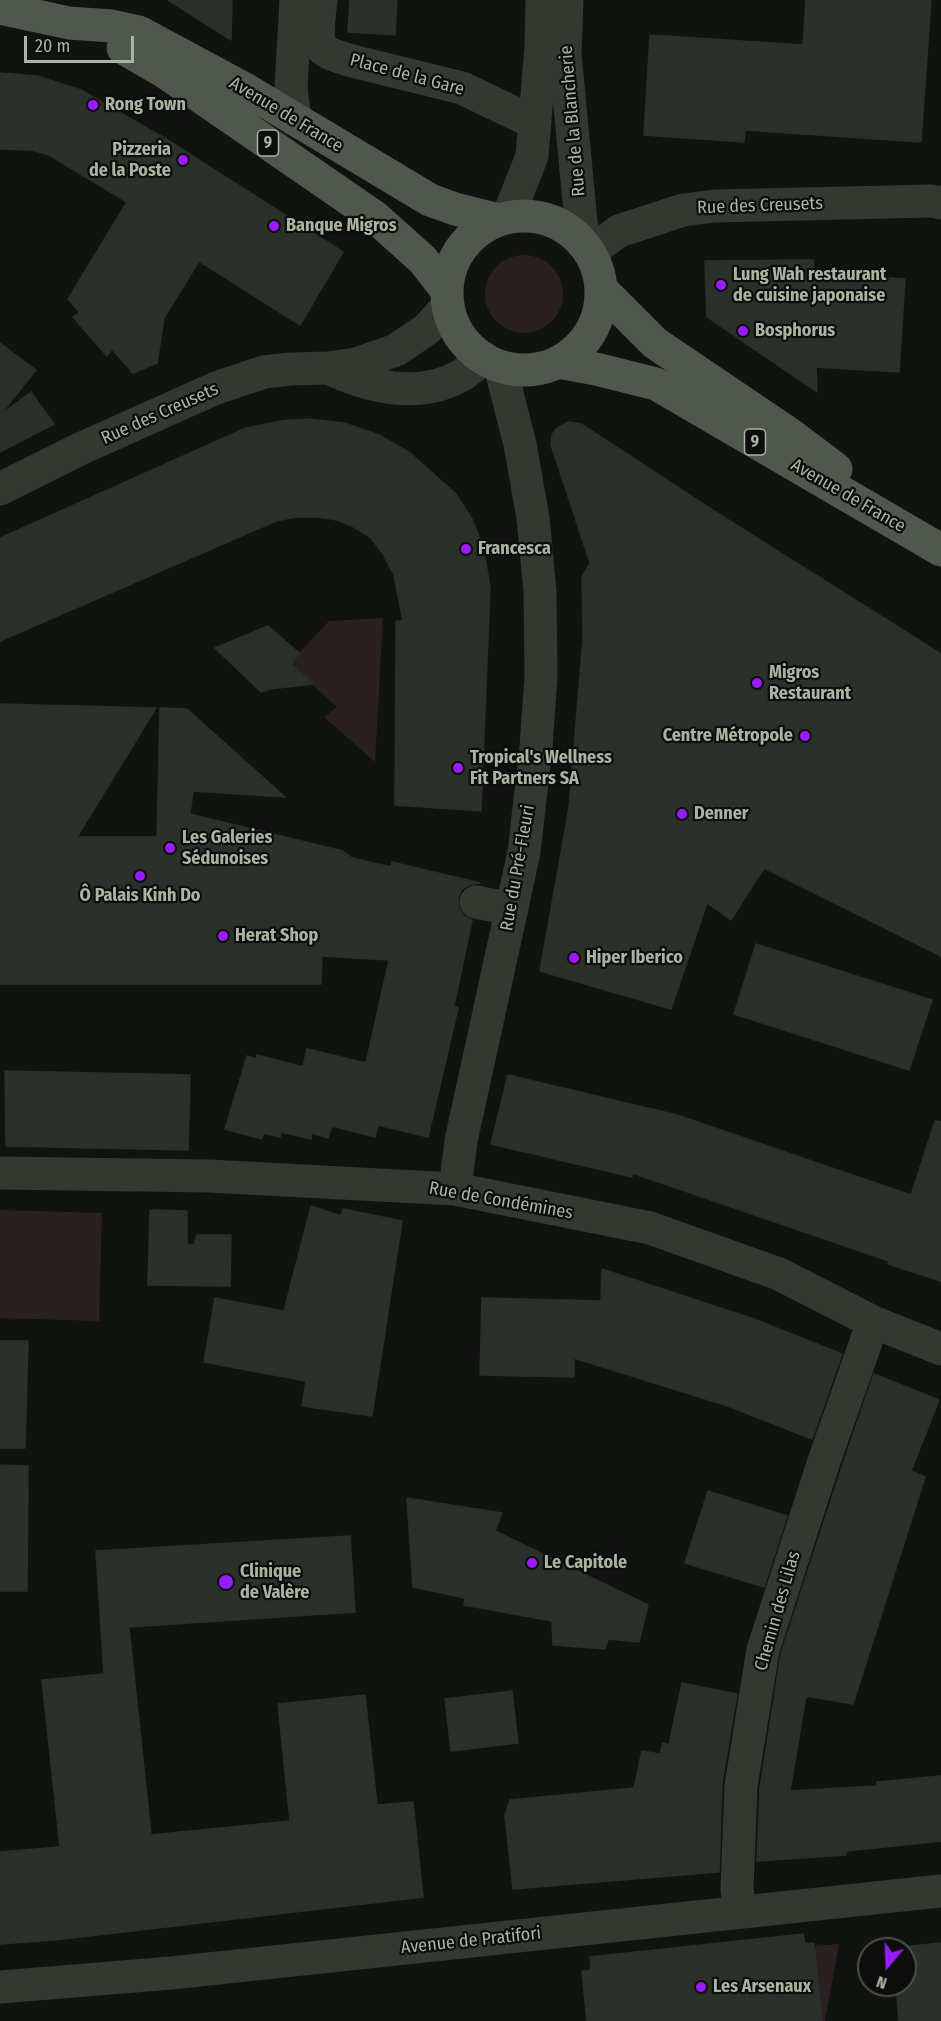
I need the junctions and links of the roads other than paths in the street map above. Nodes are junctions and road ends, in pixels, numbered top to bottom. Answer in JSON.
{"nodes":[{"id":1,"x":296,"y":0,"type":"edge"},
{"id":2,"x":321,"y":0,"type":"edge"},
{"id":3,"x":542,"y":0,"type":"edge"},
{"id":4,"x":567,"y":0,"type":"edge"},
{"id":5,"x":0,"y":8,"type":"edge"},
{"id":6,"x":69,"y":23,"type":"junction"},
{"id":7,"x":331,"y":53,"type":"junction"},
{"id":8,"x":293,"y":104,"type":"junction"},
{"id":9,"x":535,"y":123,"type":"junction"},
{"id":10,"x":941,"y":203,"type":"edge"},
{"id":11,"x":504,"y":218,"type":"junction"},
{"id":12,"x":587,"y":248,"type":"junction"},
{"id":13,"x":601,"y":289,"type":"junction"},
{"id":14,"x":448,"y":299,"type":"junction"},
{"id":15,"x":492,"y":362,"type":"junction"},
{"id":16,"x":558,"y":362,"type":"junction"},
{"id":17,"x":328,"y":368,"type":"junction"},
{"id":18,"x":0,"y":489,"type":"edge"},
{"id":19,"x":941,"y":548,"type":"edge"},
{"id":20,"x":476,"y":902,"type":"dead end"},
{"id":21,"x":512,"y":909,"type":"junction"},
{"id":22,"x":0,"y":1173,"type":"edge"},
{"id":23,"x":455,"y":1189,"type":"junction"},
{"id":24,"x":873,"y":1322,"type":"junction"},
{"id":25,"x":941,"y":1349,"type":"edge"},
{"id":26,"x":941,"y":1891,"type":"edge"},
{"id":27,"x":740,"y":1912,"type":"junction"},
{"id":28,"x":0,"y":1987,"type":"edge"}],
"edges":[{"from":1,"to":8,"type":"street"},
{"from":2,"to":7,"type":"street","name":"Place de la Gare"},
{"from":3,"to":9,"type":"street","name":"Rue de la Blancherie"},
{"from":4,"to":12,"type":"street","name":"Rue de la Blancherie"},
{"from":5,"to":6,"type":"main road","name":"Avenue de France","number":"9"},
{"from":6,"to":8,"type":"main road","name":"Avenue de France","number":"9"},
{"from":6,"to":14,"type":"main road","name":"Avenue de France","number":"9"},
{"from":7,"to":8,"type":"street"},
{"from":7,"to":9,"type":"street","name":"Place de la Gare"},
{"from":8,"to":11,"type":"main road","name":"Avenue de France","number":"9"},
{"from":9,"to":11,"type":"street","name":"Rue de la Blancherie"},
{"from":10,"to":12,"type":"street","name":"Rue des Creusets"},
{"from":11,"to":12,"type":"main road"},
{"from":11,"to":14,"type":"main road"},
{"from":12,"to":13,"type":"main road"},
{"from":13,"to":16,"type":"main road"},
{"from":13,"to":19,"type":"main road","name":"Avenue de France","number":"9"},
{"from":14,"to":15,"type":"main road"},
{"from":14,"to":17,"type":"street","name":"Rue des Creusets"},
{"from":15,"to":16,"type":"main road"},
{"from":15,"to":17,"type":"street","name":"Rue des Creusets"},
{"from":15,"to":21,"type":"street","name":"Rue du Pré-Fleuri"},
{"from":16,"to":19,"type":"main road","name":"Avenue de France","number":"9"},
{"from":17,"to":18,"type":"street","name":"Rue des Creusets"},
{"from":20,"to":21,"type":"street"},
{"from":21,"to":23,"type":"street","name":"Rue du Pré-Fleuri"},
{"from":22,"to":23,"type":"street","name":"Rue de Condémines"},
{"from":23,"to":24,"type":"street","name":"Rue de Condémines"},
{"from":24,"to":25,"type":"street","name":"Rue de Condémines"},
{"from":24,"to":27,"type":"street","name":"Chemin des Lilas"},
{"from":26,"to":27,"type":"street","name":"Avenue de Pratifori"},
{"from":27,"to":28,"type":"street","name":"Avenue de Pratifori"}]}
